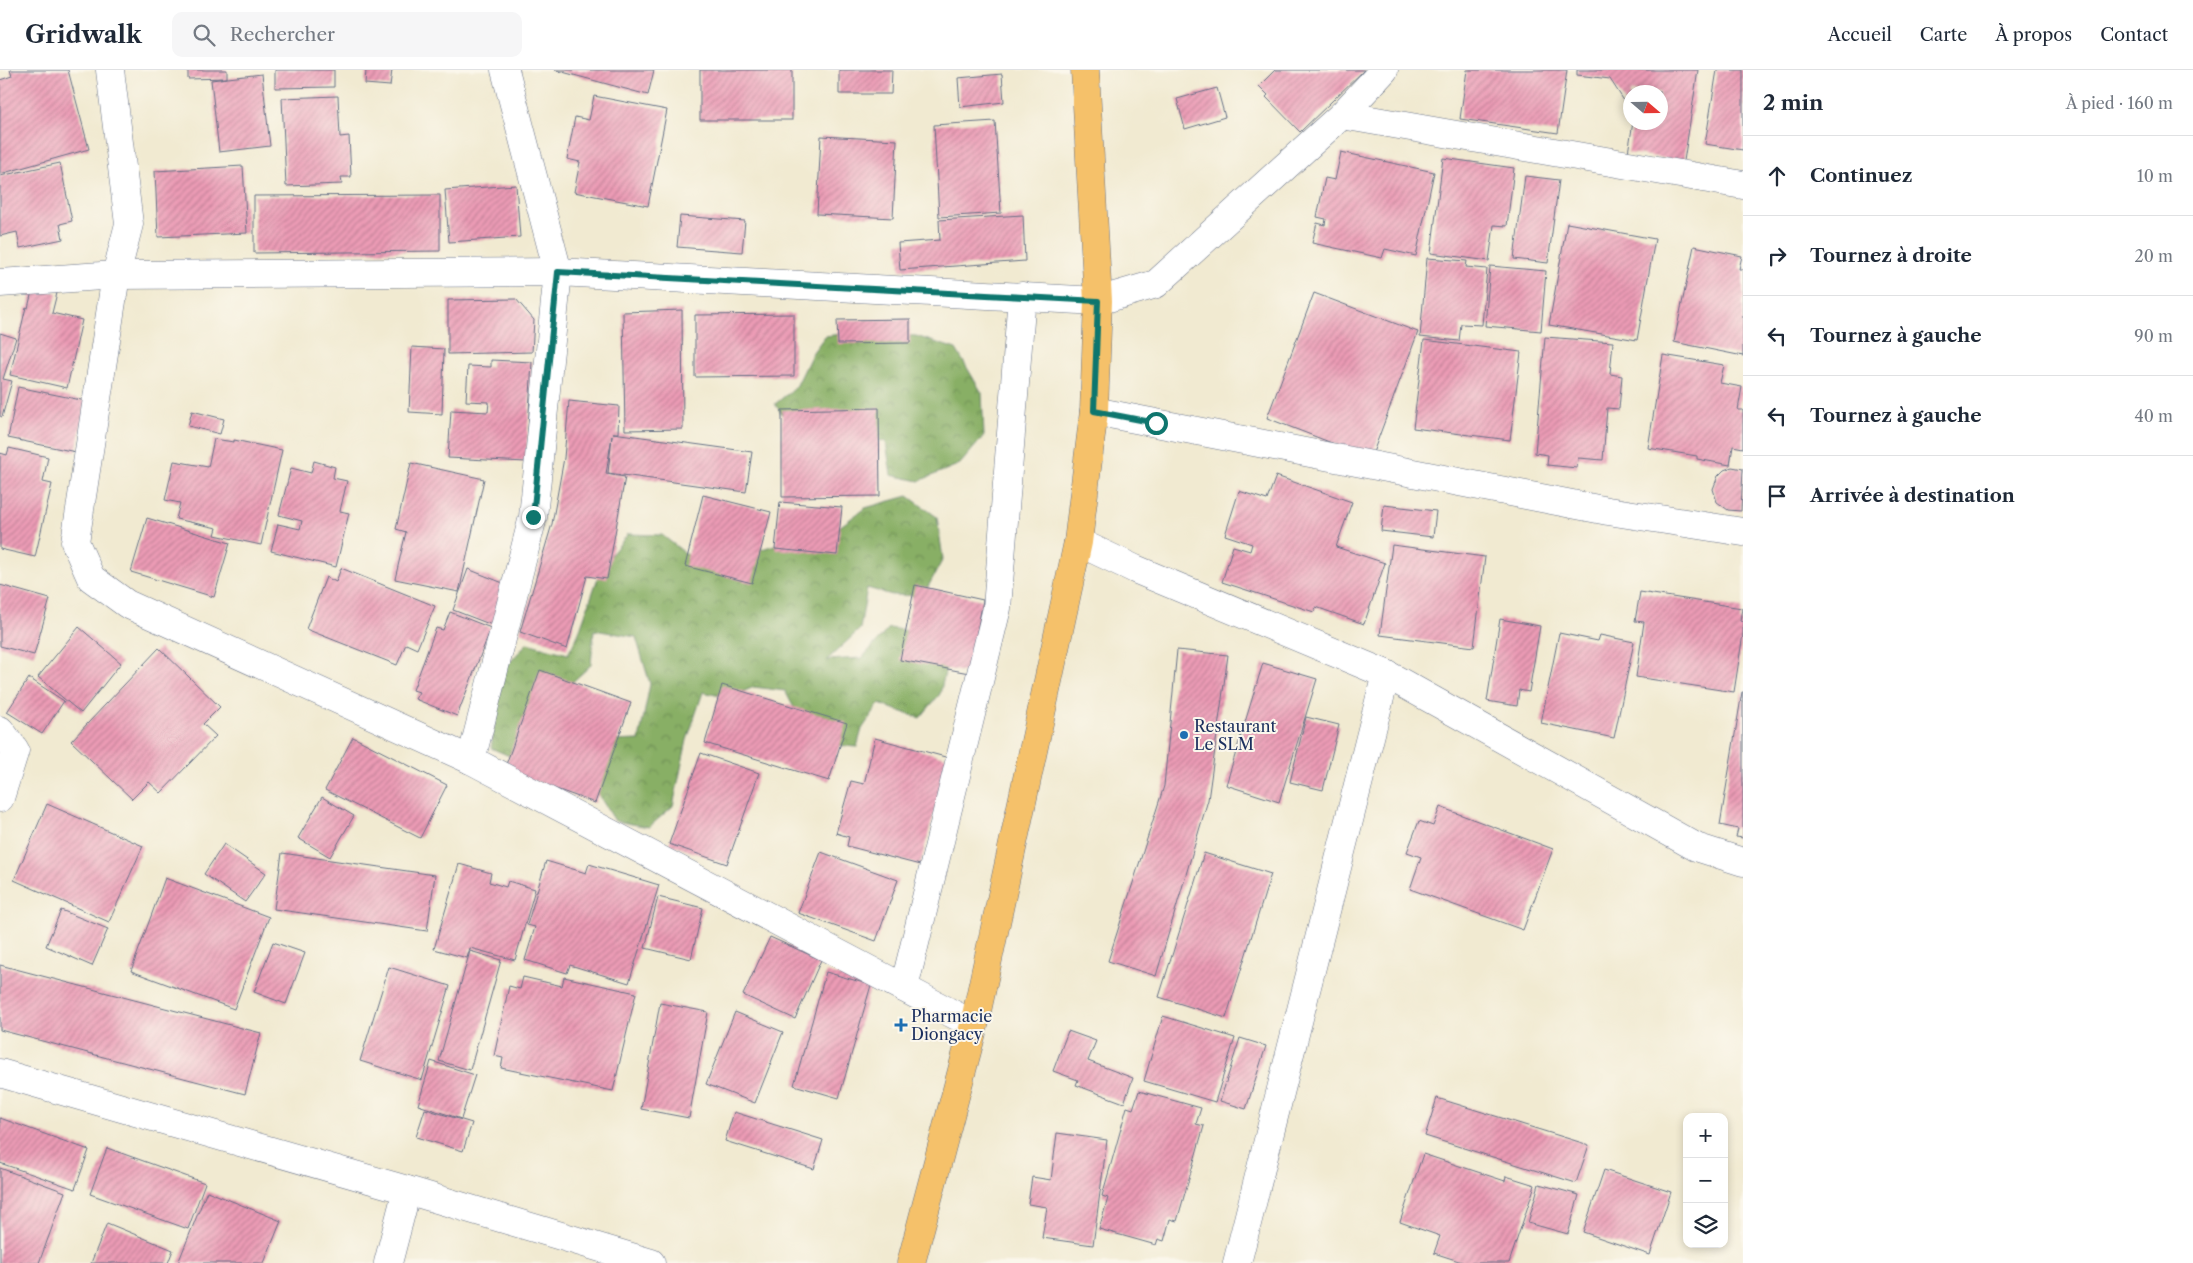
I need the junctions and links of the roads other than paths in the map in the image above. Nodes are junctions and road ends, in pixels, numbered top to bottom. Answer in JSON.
{"nodes":[{"id":1,"x":110,"y":70,"type":"edge"},
{"id":2,"x":505,"y":70,"type":"edge"},
{"id":3,"x":1085,"y":70,"type":"edge"},
{"id":4,"x":1384,"y":70,"type":"edge"},
{"id":5,"x":1342,"y":115,"type":"junction"},
{"id":6,"x":1743,"y":185,"type":"edge"},
{"id":7,"x":558,"y":272,"type":"junction"},
{"id":8,"x":116,"y":275,"type":"junction"},
{"id":9,"x":0,"y":283,"type":"edge"},
{"id":10,"x":1022,"y":296,"type":"junction"},
{"id":11,"x":1098,"y":301,"type":"junction"},
{"id":12,"x":1094,"y":411,"type":"junction"},
{"id":13,"x":1743,"y":532,"type":"edge"},
{"id":14,"x":1078,"y":542,"type":"junction"},
{"id":15,"x":1386,"y":674,"type":"junction"},
{"id":16,"x":0,"y":730,"type":"edge"},
{"id":17,"x":471,"y":760,"type":"junction"},
{"id":18,"x":0,"y":798,"type":"edge"},
{"id":19,"x":1743,"y":862,"type":"edge"},
{"id":20,"x":904,"y":988,"type":"junction"},
{"id":21,"x":974,"y":1025,"type":"junction"},
{"id":22,"x":0,"y":1073,"type":"edge"},
{"id":23,"x":407,"y":1190,"type":"junction"},
{"id":24,"x":388,"y":1263,"type":"edge"},
{"id":25,"x":651,"y":1263,"type":"edge"},
{"id":26,"x":911,"y":1263,"type":"edge"},
{"id":27,"x":1237,"y":1263,"type":"edge"}],
"edges":[{"from":1,"to":8,"type":"street"},
{"from":2,"to":7,"type":"street"},
{"from":3,"to":11,"type":"main road"},
{"from":4,"to":5,"type":"street"},
{"from":5,"to":6,"type":"street"},
{"from":5,"to":11,"type":"street"},
{"from":7,"to":8,"type":"street"},
{"from":7,"to":10,"type":"street"},
{"from":7,"to":17,"type":"street"},
{"from":8,"to":9,"type":"street"},
{"from":8,"to":17,"type":"street"},
{"from":10,"to":11,"type":"street"},
{"from":10,"to":20,"type":"street"},
{"from":11,"to":12,"type":"main road"},
{"from":12,"to":13,"type":"street"},
{"from":12,"to":14,"type":"main road"},
{"from":14,"to":15,"type":"street"},
{"from":14,"to":21,"type":"main road"},
{"from":15,"to":19,"type":"street"},
{"from":15,"to":27,"type":"street"},
{"from":16,"to":18,"type":"street"},
{"from":17,"to":20,"type":"street"},
{"from":20,"to":21,"type":"street"},
{"from":21,"to":26,"type":"main road"},
{"from":22,"to":23,"type":"street"},
{"from":23,"to":24,"type":"street"},
{"from":23,"to":25,"type":"street"}]}
